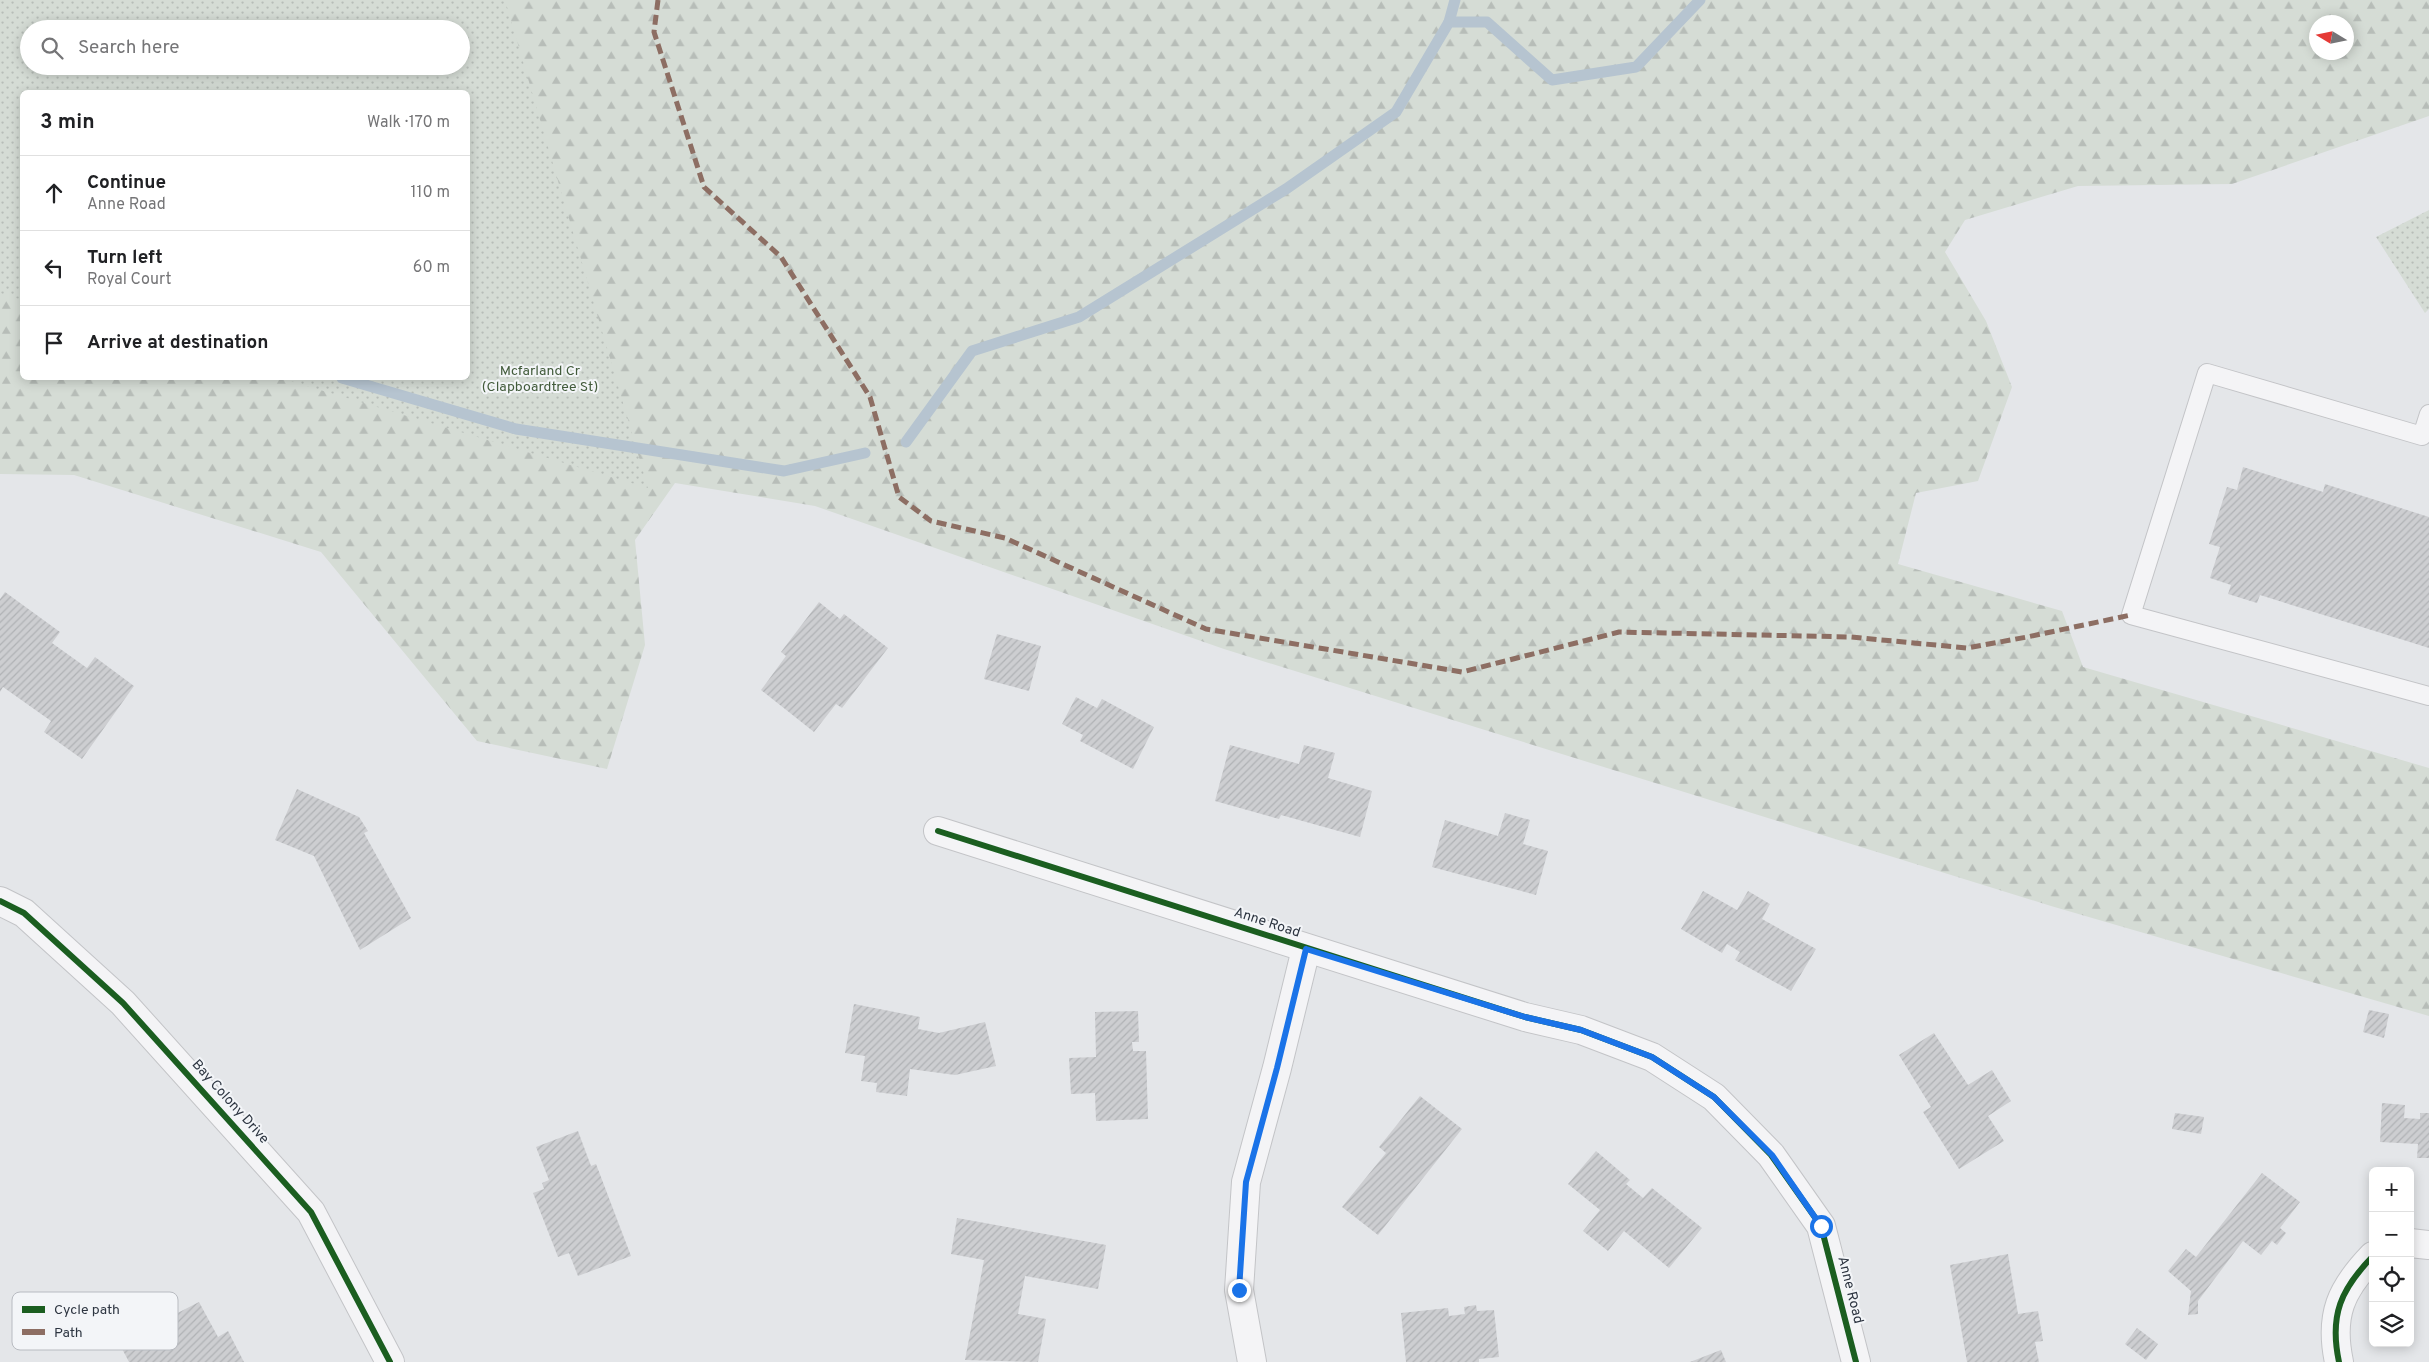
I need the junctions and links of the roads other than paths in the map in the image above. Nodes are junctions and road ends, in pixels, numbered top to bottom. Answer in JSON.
{"nodes":[{"id":1,"x":2429,"y":414,"type":"edge"},
{"id":2,"x":2426,"y":437,"type":"edge"},
{"id":3,"x":2429,"y":696,"type":"edge"},
{"id":4,"x":938,"y":831,"type":"dead end"},
{"id":5,"x":0,"y":901,"type":"edge"},
{"id":6,"x":1306,"y":949,"type":"junction"},
{"id":7,"x":2414,"y":1243,"type":"edge"},
{"id":8,"x":2429,"y":1245,"type":"edge"},
{"id":9,"x":2372,"y":1257,"type":"edge"},
{"id":10,"x":390,"y":1362,"type":"edge"},
{"id":11,"x":1252,"y":1362,"type":"edge"},
{"id":12,"x":1856,"y":1362,"type":"edge"},
{"id":13,"x":2339,"y":1362,"type":"edge"}],
"edges":[{"from":1,"to":2,"type":"lane"},
{"from":2,"to":3,"type":"lane"},
{"from":4,"to":6,"type":"street","name":"Anne Road"},
{"from":5,"to":10,"type":"street","name":"Bay Colony Drive"},
{"from":6,"to":11,"type":"street"},
{"from":6,"to":12,"type":"street","name":"Anne Road"},
{"from":7,"to":8,"type":"street"},
{"from":9,"to":13,"type":"street"}]}
